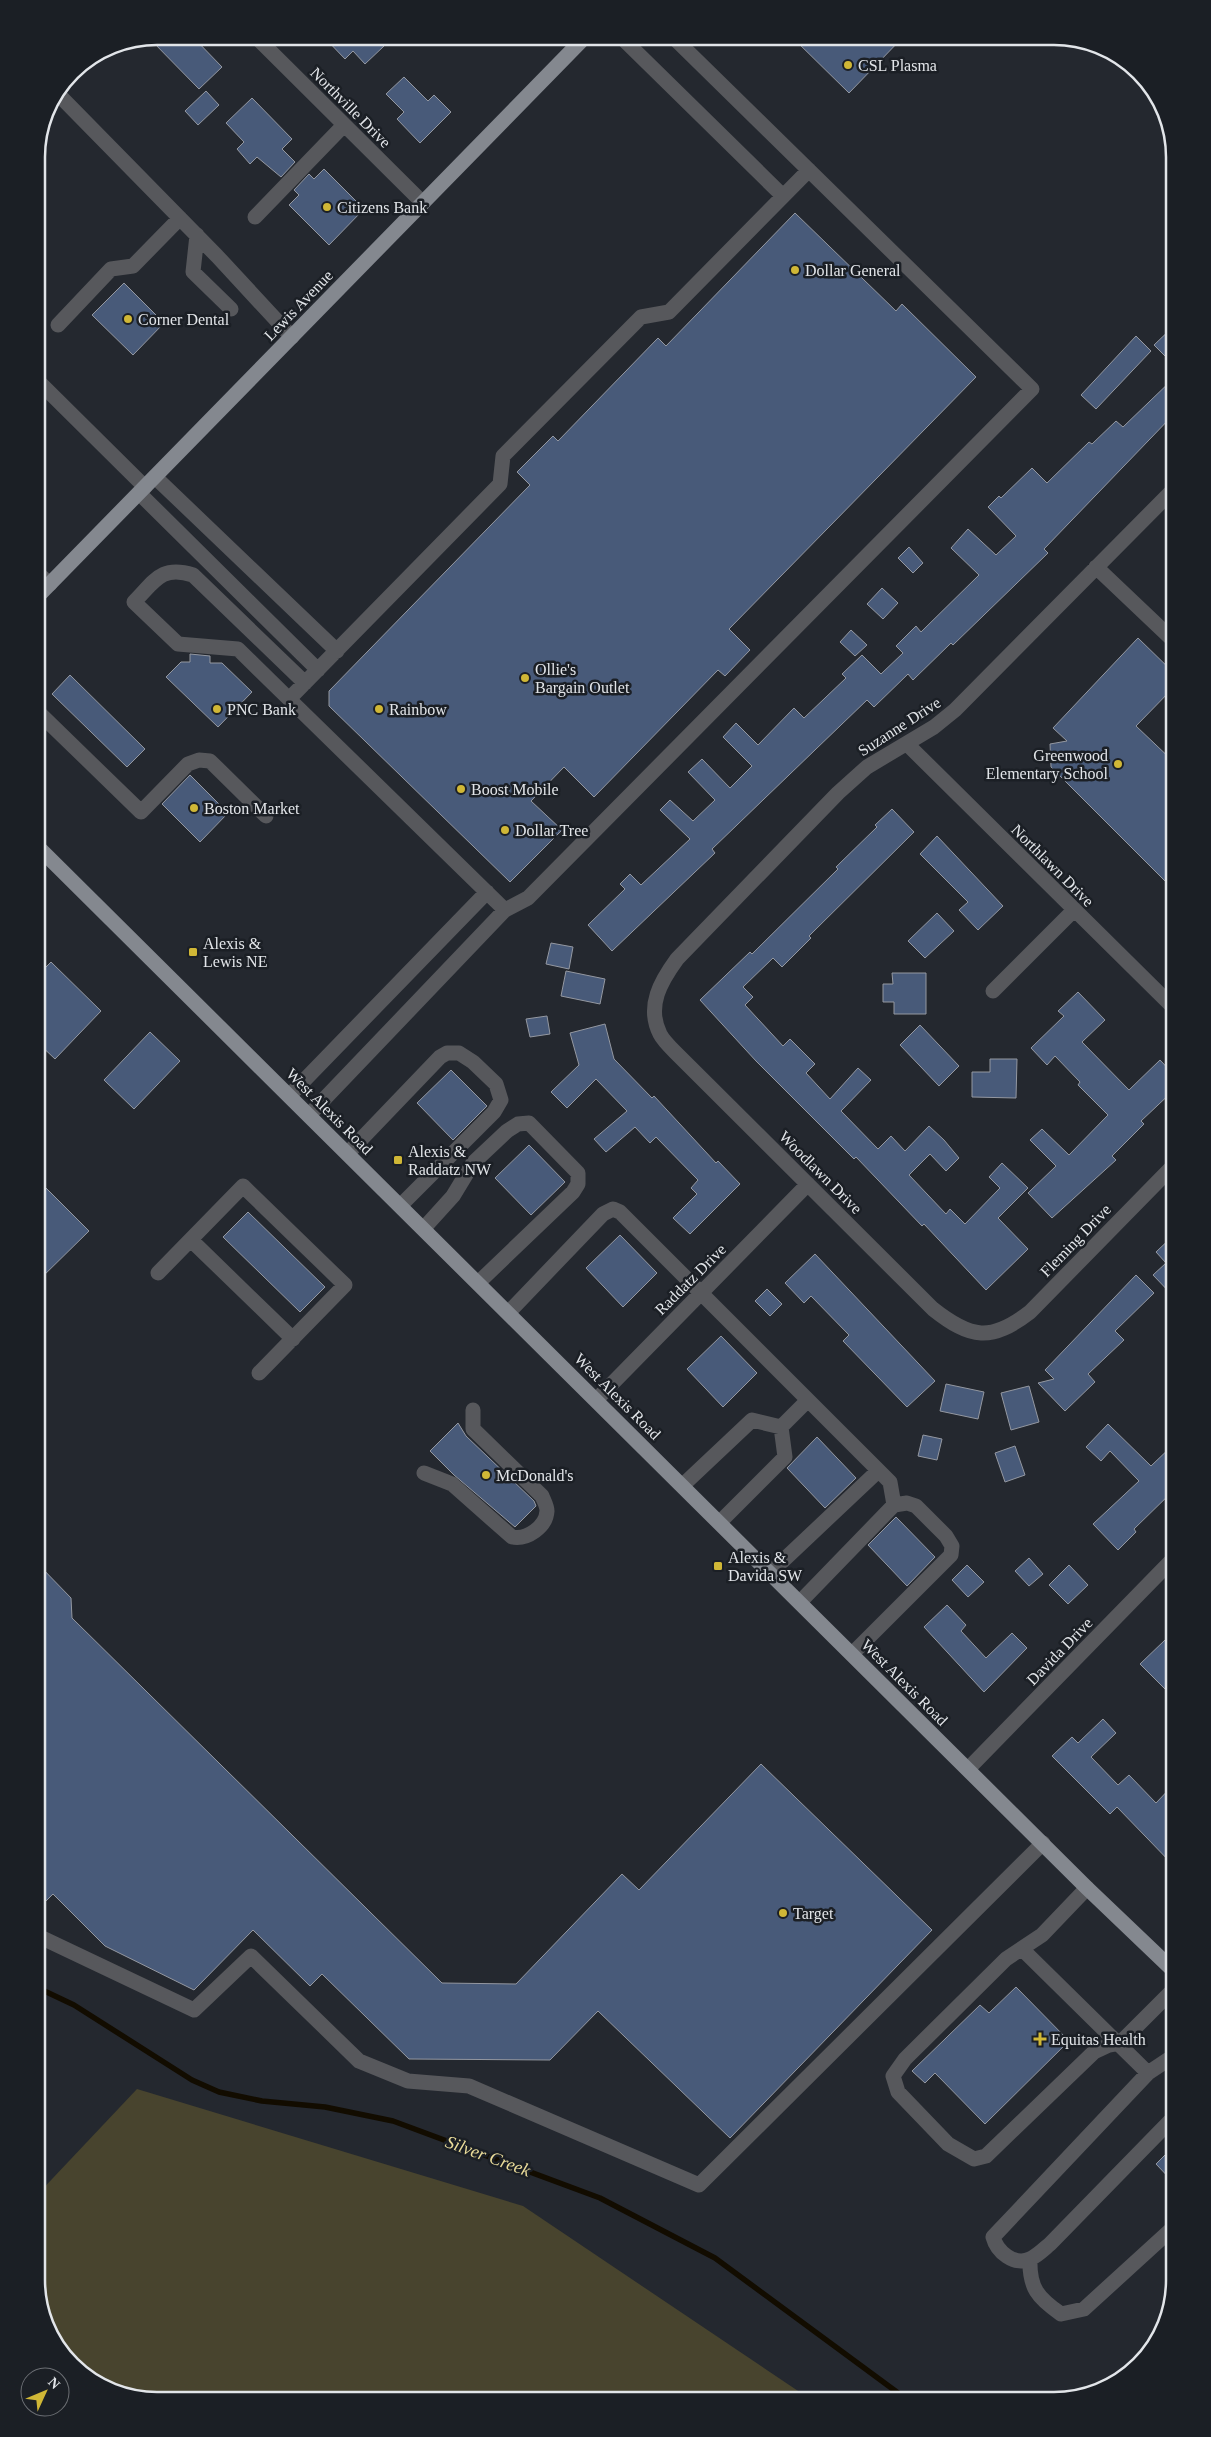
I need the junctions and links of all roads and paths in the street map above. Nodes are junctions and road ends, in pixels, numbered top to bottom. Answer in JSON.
{"nodes":[{"id":1,"x":264,"y":45,"type":"edge"},
{"id":2,"x":577,"y":45,"type":"edge"},
{"id":3,"x":629,"y":45,"type":"edge"},
{"id":4,"x":681,"y":45,"type":"edge"},
{"id":5,"x":62,"y":98,"type":"edge"},
{"id":6,"x":344,"y":125,"type":"junction"},
{"id":7,"x":809,"y":170,"type":"junction"},
{"id":8,"x":783,"y":196,"type":"junction"},
{"id":9,"x":423,"y":203,"type":"junction"},
{"id":10,"x":180,"y":218,"type":"junction"},
{"id":11,"x":255,"y":218,"type":"dead end"},
{"id":12,"x":197,"y":235,"type":"junction"},
{"id":13,"x":231,"y":310,"type":"dead end"},
{"id":14,"x":58,"y":325,"type":"dead end"},
{"id":15,"x":292,"y":336,"type":"junction"},
{"id":16,"x":45,"y":387,"type":"edge"},
{"id":17,"x":146,"y":485,"type":"junction"},
{"id":18,"x":1166,"y":497,"type":"edge"},
{"id":19,"x":1096,"y":567,"type":"junction"},
{"id":20,"x":45,"y":580,"type":"edge"},
{"id":21,"x":50,"y":584,"type":"junction"},
{"id":22,"x":45,"y":589,"type":"edge"},
{"id":23,"x":1166,"y":633,"type":"edge"},
{"id":24,"x":337,"y":651,"type":"junction"},
{"id":25,"x":318,"y":670,"type":"junction"},
{"id":26,"x":305,"y":683,"type":"junction"},
{"id":27,"x":289,"y":699,"type":"junction"},
{"id":28,"x":45,"y":719,"type":"edge"},
{"id":29,"x":907,"y":744,"type":"junction"},
{"id":30,"x":266,"y":816,"type":"dead end"},
{"id":31,"x":45,"y":854,"type":"edge"},
{"id":32,"x":487,"y":892,"type":"junction"},
{"id":33,"x":505,"y":910,"type":"junction"},
{"id":34,"x":1074,"y":910,"type":"junction"},
{"id":35,"x":993,"y":991,"type":"dead end"},
{"id":36,"x":1166,"y":1000,"type":"edge"},
{"id":37,"x":655,"y":1002,"type":"joint"},
{"id":38,"x":290,"y":1095,"type":"junction"},
{"id":39,"x":309,"y":1115,"type":"junction"},
{"id":40,"x":479,"y":1126,"type":"junction"},
{"id":41,"x":495,"y":1143,"type":"junction"},
{"id":42,"x":348,"y":1153,"type":"junction"},
{"id":43,"x":1166,"y":1173,"type":"edge"},
{"id":44,"x":808,"y":1184,"type":"junction"},
{"id":45,"x":401,"y":1205,"type":"junction"},
{"id":46,"x":424,"y":1228,"type":"junction"},
{"id":47,"x":191,"y":1240,"type":"junction"},
{"id":48,"x":158,"y":1273,"type":"dead end"},
{"id":49,"x":479,"y":1282,"type":"junction"},
{"id":50,"x":701,"y":1294,"type":"junction"},
{"id":51,"x":509,"y":1312,"type":"junction"},
{"id":52,"x":994,"y":1333,"type":"joint"},
{"id":53,"x":292,"y":1339,"type":"junction"},
{"id":54,"x":259,"y":1373,"type":"dead end"},
{"id":55,"x":597,"y":1399,"type":"junction"},
{"id":56,"x":808,"y":1400,"type":"junction"},
{"id":57,"x":473,"y":1410,"type":"dead end"},
{"id":58,"x":781,"y":1427,"type":"junction"},
{"id":59,"x":878,"y":1471,"type":"junction"},
{"id":60,"x":424,"y":1473,"type":"dead end"},
{"id":61,"x":682,"y":1484,"type":"junction"},
{"id":62,"x":894,"y":1504,"type":"junction"},
{"id":63,"x":720,"y":1522,"type":"junction"},
{"id":64,"x":1166,"y":1566,"type":"edge"},
{"id":65,"x":771,"y":1572,"type":"junction"},
{"id":66,"x":800,"y":1602,"type":"junction"},
{"id":67,"x":852,"y":1654,"type":"junction"},
{"id":68,"x":968,"y":1769,"type":"junction"},
{"id":69,"x":1043,"y":1843,"type":"junction"},
{"id":70,"x":1088,"y":1888,"type":"junction"},
{"id":71,"x":45,"y":1939,"type":"edge"},
{"id":72,"x":1022,"y":1950,"type":"junction"},
{"id":73,"x":1166,"y":1963,"type":"edge"},
{"id":74,"x":1166,"y":1997,"type":"edge"},
{"id":75,"x":1120,"y":2043,"type":"junction"},
{"id":76,"x":1166,"y":2062,"type":"edge"},
{"id":77,"x":1148,"y":2073,"type":"junction"},
{"id":78,"x":1166,"y":2125,"type":"edge"},
{"id":79,"x":1166,"y":2234,"type":"edge"},
{"id":80,"x":1030,"y":2259,"type":"junction"}],
"edges":[{"from":1,"to":6,"type":"street","name":"Northville Drive"},
{"from":2,"to":9,"type":"main road","name":"Lewis Avenue"},
{"from":3,"to":8,"type":"street"},
{"from":4,"to":7,"type":"street"},
{"from":5,"to":10,"type":"street"},
{"from":6,"to":9,"type":"street","name":"Northville Drive"},
{"from":6,"to":11,"type":"street"},
{"from":7,"to":8,"type":"street"},
{"from":7,"to":33,"type":"street"},
{"from":8,"to":24,"type":"street"},
{"from":9,"to":15,"type":"main road","name":"Lewis Avenue"},
{"from":10,"to":12,"type":"street"},
{"from":10,"to":14,"type":"street"},
{"from":12,"to":13,"type":"street"},
{"from":12,"to":15,"type":"street"},
{"from":15,"to":17,"type":"main road","name":"Lewis Avenue"},
{"from":16,"to":17,"type":"street"},
{"from":17,"to":21,"type":"main road","name":"Lewis Avenue"},
{"from":17,"to":24,"type":"street"},
{"from":17,"to":25,"type":"street"},
{"from":18,"to":19,"type":"street","name":"Suzanne Drive"},
{"from":19,"to":23,"type":"street"},
{"from":19,"to":29,"type":"street","name":"Suzanne Drive"},
{"from":20,"to":21,"type":"street"},
{"from":21,"to":22,"type":"main road","name":"Lewis Avenue"},
{"from":24,"to":25,"type":"street"},
{"from":25,"to":26,"type":"street"},
{"from":26,"to":27,"type":"street"},
{"from":26,"to":27,"type":"street"},
{"from":27,"to":32,"type":"street"},
{"from":28,"to":30,"type":"street"},
{"from":29,"to":34,"type":"street","name":"Northlawn Drive"},
{"from":29,"to":37,"type":"street","name":"Suzanne Drive"},
{"from":31,"to":38,"type":"main road","name":"West Alexis Road"},
{"from":32,"to":33,"type":"street"},
{"from":32,"to":38,"type":"street"},
{"from":33,"to":39,"type":"street"},
{"from":34,"to":35,"type":"street"},
{"from":34,"to":36,"type":"street","name":"Northlawn Drive"},
{"from":37,"to":44,"type":"street","name":"Woodlawn Drive"},
{"from":38,"to":39,"type":"main road","name":"West Alexis Road"},
{"from":39,"to":42,"type":"main road","name":"West Alexis Road"},
{"from":40,"to":41,"type":"street"},
{"from":40,"to":42,"type":"street"},
{"from":40,"to":45,"type":"street"},
{"from":41,"to":46,"type":"street"},
{"from":41,"to":49,"type":"street"},
{"from":42,"to":45,"type":"main road","name":"West Alexis Road"},
{"from":43,"to":52,"type":"street","name":"Fleming Drive"},
{"from":44,"to":50,"type":"street","name":"Raddatz Drive"},
{"from":44,"to":52,"type":"street","name":"Woodlawn Drive"},
{"from":45,"to":46,"type":"main road","name":"West Alexis Road"},
{"from":46,"to":49,"type":"main road","name":"West Alexis Road"},
{"from":47,"to":48,"type":"street"},
{"from":47,"to":53,"type":"street"},
{"from":47,"to":53,"type":"street"},
{"from":49,"to":51,"type":"main road","name":"West Alexis Road"},
{"from":50,"to":51,"type":"street"},
{"from":50,"to":55,"type":"street","name":"Raddatz Drive"},
{"from":50,"to":56,"type":"street"},
{"from":51,"to":55,"type":"main road","name":"West Alexis Road"},
{"from":53,"to":54,"type":"street"},
{"from":55,"to":61,"type":"main road","name":"West Alexis Road"},
{"from":56,"to":58,"type":"street"},
{"from":56,"to":59,"type":"street"},
{"from":57,"to":60,"type":"street"},
{"from":58,"to":61,"type":"street"},
{"from":58,"to":63,"type":"street"},
{"from":59,"to":62,"type":"street"},
{"from":59,"to":65,"type":"street"},
{"from":61,"to":63,"type":"main road","name":"West Alexis Road"},
{"from":62,"to":66,"type":"street"},
{"from":62,"to":67,"type":"street"},
{"from":63,"to":65,"type":"main road","name":"West Alexis Road"},
{"from":64,"to":68,"type":"street","name":"Davida Drive"},
{"from":65,"to":66,"type":"main road","name":"West Alexis Road"},
{"from":66,"to":67,"type":"main road","name":"West Alexis Road"},
{"from":67,"to":68,"type":"main road","name":"West Alexis Road"},
{"from":68,"to":69,"type":"main road","name":"West Alexis Road"},
{"from":69,"to":70,"type":"main road","name":"West Alexis Road"},
{"from":69,"to":71,"type":"street"},
{"from":70,"to":72,"type":"street"},
{"from":70,"to":73,"type":"main road","name":"West Alexis Road"},
{"from":72,"to":75,"type":"street"},
{"from":72,"to":75,"type":"street"},
{"from":74,"to":75,"type":"street"},
{"from":75,"to":77,"type":"street"},
{"from":76,"to":77,"type":"street"},
{"from":77,"to":80,"type":"street"},
{"from":78,"to":80,"type":"street"},
{"from":79,"to":80,"type":"street"}]}
